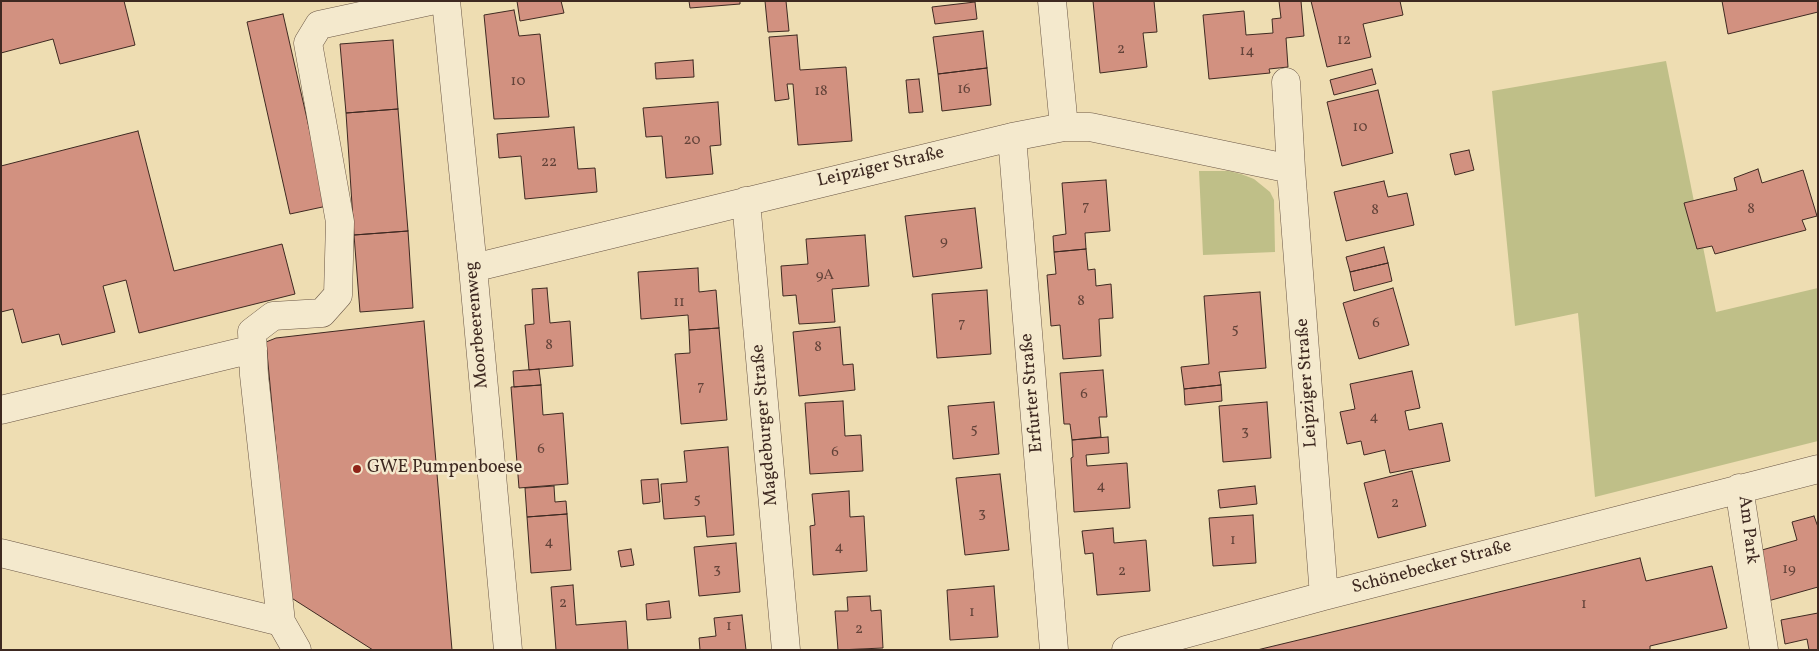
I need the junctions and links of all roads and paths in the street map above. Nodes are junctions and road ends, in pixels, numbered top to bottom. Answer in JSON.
{"nodes":[{"id":1,"x":430,"y":1,"type":"edge"},
{"id":2,"x":446,"y":1,"type":"edge"},
{"id":3,"x":1052,"y":1,"type":"edge"},
{"id":4,"x":1286,"y":82,"type":"dead end"},
{"id":5,"x":1064,"y":127,"type":"junction"},
{"id":6,"x":1012,"y":137,"type":"junction"},
{"id":7,"x":1291,"y":169,"type":"junction"},
{"id":8,"x":746,"y":201,"type":"junction"},
{"id":9,"x":473,"y":268,"type":"junction"},
{"id":10,"x":253,"y":350,"type":"junction"},
{"id":11,"x":1,"y":410,"type":"edge"},
{"id":12,"x":1818,"y":469,"type":"edge"},
{"id":13,"x":1739,"y":488,"type":"junction"},
{"id":14,"x":1,"y":553,"type":"edge"},
{"id":15,"x":1324,"y":596,"type":"junction"},
{"id":16,"x":281,"y":622,"type":"junction"},
{"id":17,"x":297,"y":650,"type":"edge"},
{"id":18,"x":508,"y":650,"type":"edge"},
{"id":19,"x":786,"y":650,"type":"edge"},
{"id":20,"x":1054,"y":650,"type":"edge"},
{"id":21,"x":1126,"y":650,"type":"edge"},
{"id":22,"x":1764,"y":650,"type":"edge"}],
"edges":[{"from":1,"to":10,"type":"street"},
{"from":2,"to":9,"type":"street","name":"Moorbeerenweg"},
{"from":3,"to":5,"type":"street"},
{"from":4,"to":7,"type":"street","name":"Leipziger Straße"},
{"from":5,"to":6,"type":"street","name":"Leipziger Straße"},
{"from":5,"to":7,"type":"street","name":"Leipziger Straße"},
{"from":6,"to":8,"type":"street","name":"Leipziger Straße"},
{"from":6,"to":20,"type":"street","name":"Erfurter Straße"},
{"from":7,"to":15,"type":"street","name":"Leipziger Straße"},
{"from":8,"to":9,"type":"street","name":"Leipziger Straße"},
{"from":8,"to":19,"type":"street","name":"Magdeburger Straße"},
{"from":9,"to":18,"type":"street","name":"Moorbeerenweg"},
{"from":10,"to":11,"type":"street"},
{"from":10,"to":16,"type":"street"},
{"from":12,"to":13,"type":"street","name":"Am Park"},
{"from":13,"to":15,"type":"street","name":"Schönebecker Straße"},
{"from":13,"to":22,"type":"street","name":"Am Park"},
{"from":14,"to":16,"type":"street"},
{"from":15,"to":21,"type":"street","name":"Schönebecker Straße"},
{"from":16,"to":17,"type":"street"}]}
